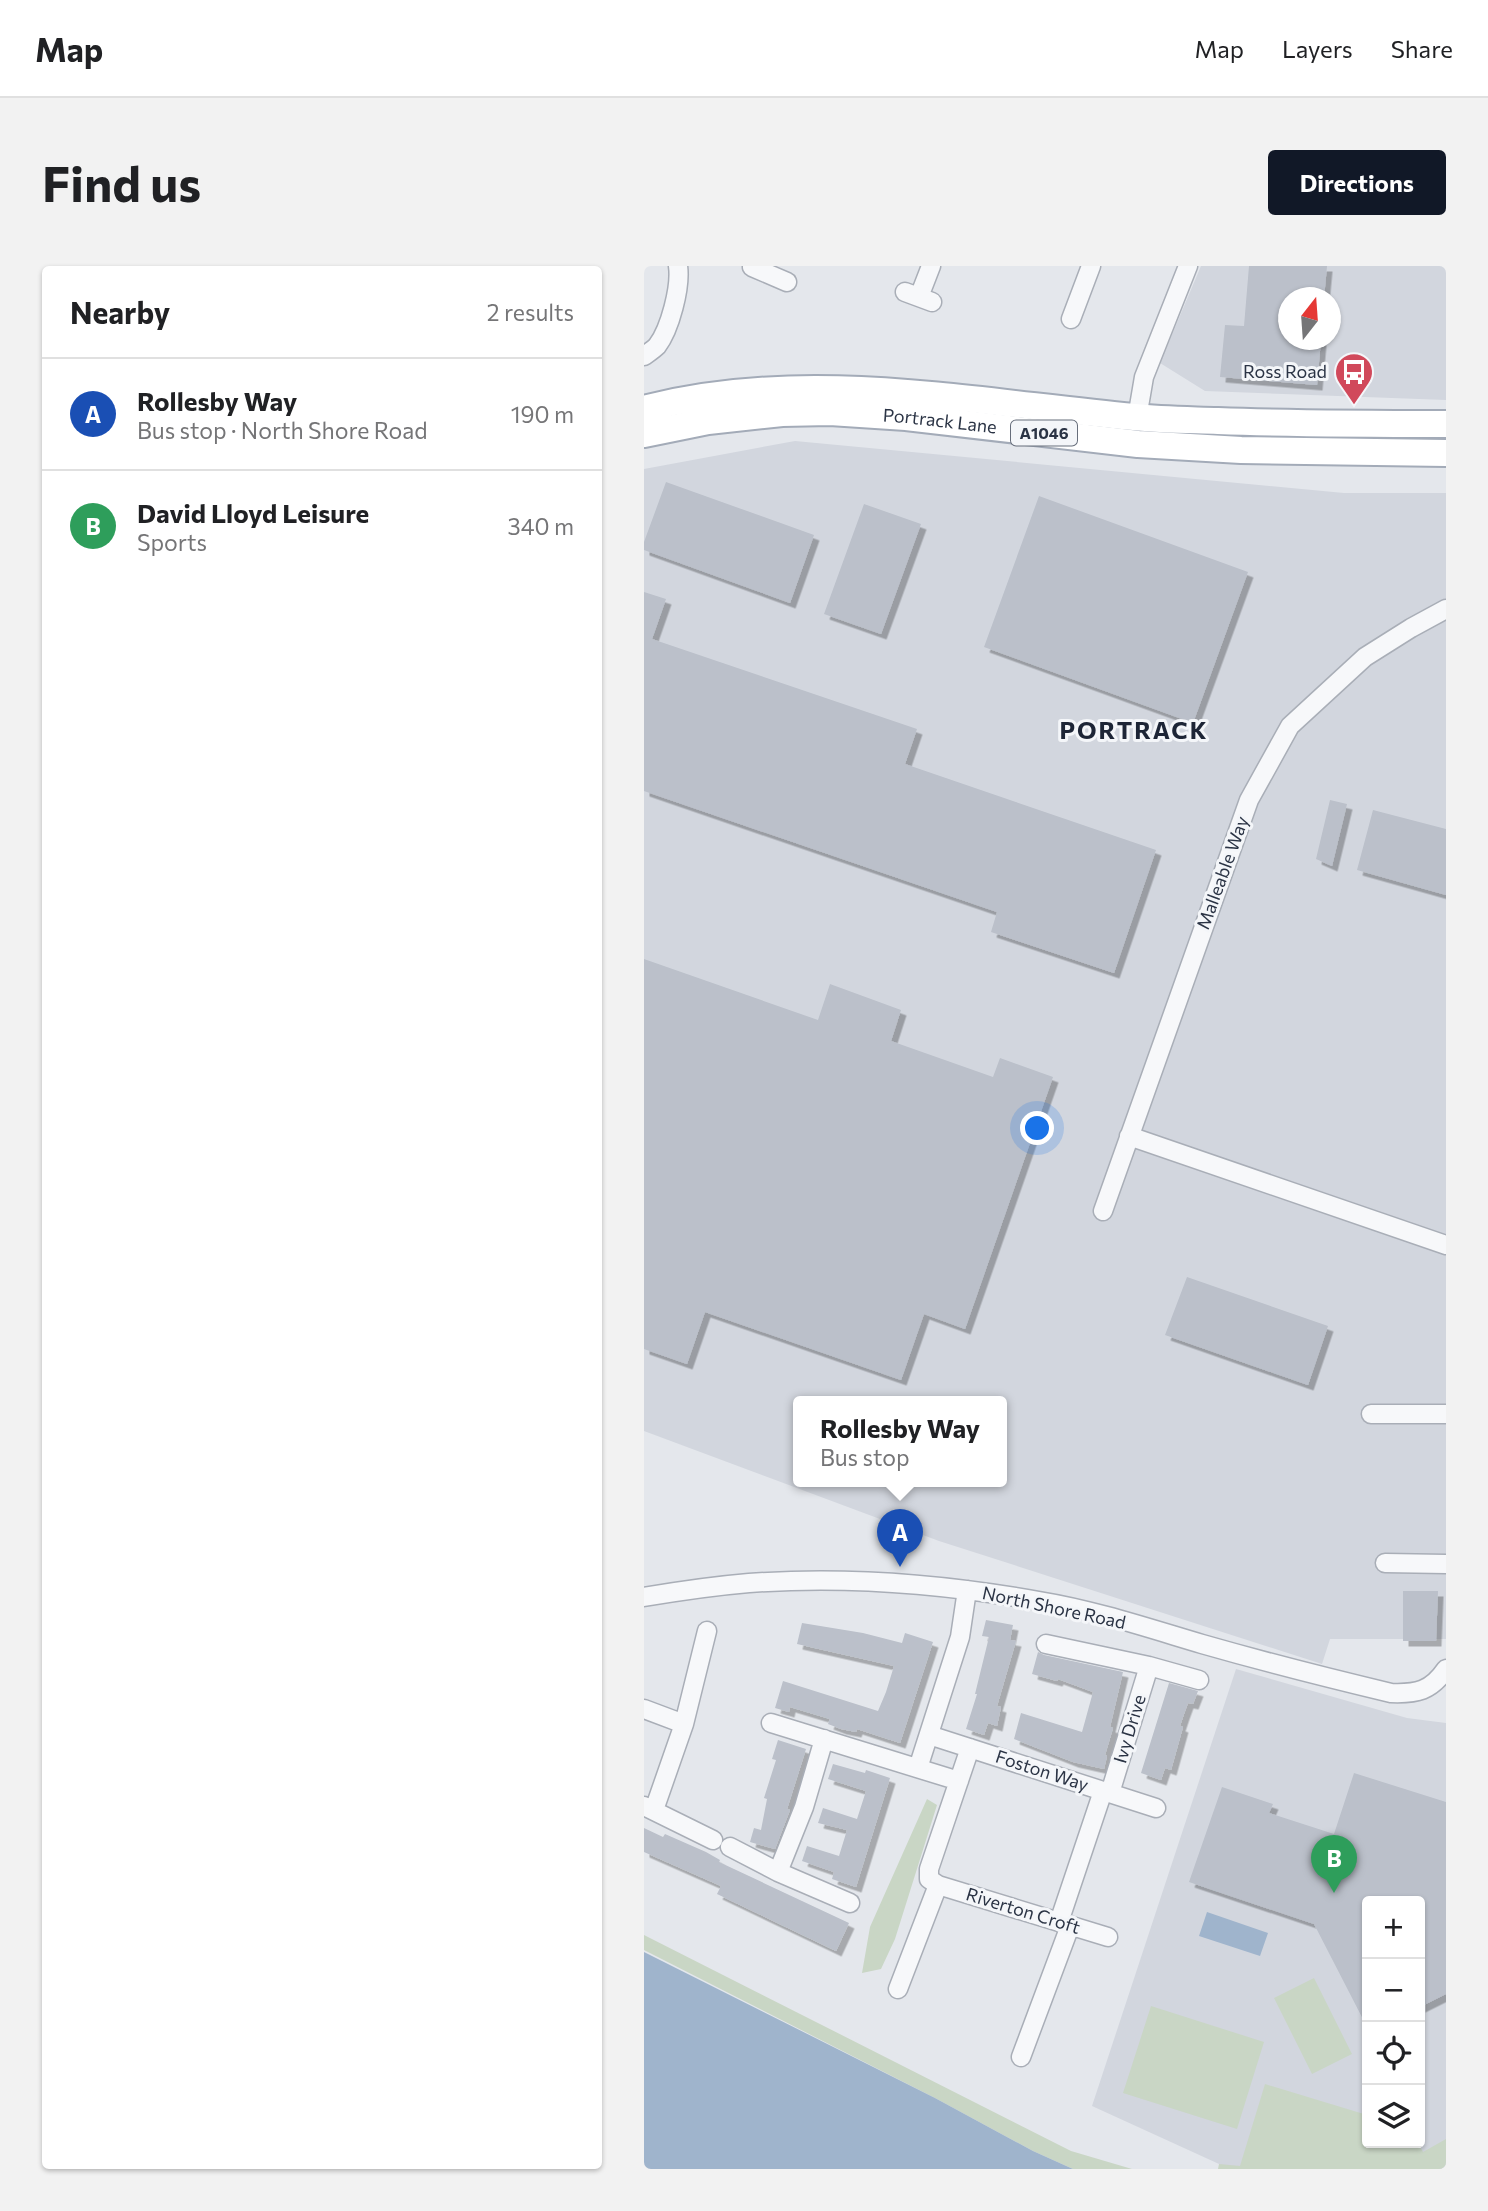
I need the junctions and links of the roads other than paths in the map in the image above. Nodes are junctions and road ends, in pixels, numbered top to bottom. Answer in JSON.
{"nodes":[{"id":1,"x":678,"y":266,"type":"edge"},
{"id":2,"x":931,"y":266,"type":"edge"},
{"id":3,"x":1091,"y":266,"type":"edge"},
{"id":4,"x":1188,"y":266,"type":"edge"},
{"id":5,"x":752,"y":267,"type":"edge"},
{"id":6,"x":777,"y":274,"type":"edge"},
{"id":7,"x":919,"y":297,"type":"dead end"},
{"id":8,"x":1071,"y":319,"type":"dead end"},
{"id":9,"x":644,"y":356,"type":"edge"},
{"id":10,"x":644,"y":409,"type":"edge"},
{"id":11,"x":1138,"y":418,"type":"junction"},
{"id":12,"x":1446,"y":424,"type":"edge"},
{"id":13,"x":644,"y":434,"type":"edge"},
{"id":14,"x":1446,"y":453,"type":"edge"},
{"id":15,"x":1446,"y":609,"type":"edge"},
{"id":16,"x":1129,"y":1136,"type":"junction"},
{"id":17,"x":1103,"y":1211,"type":"dead end"},
{"id":18,"x":1446,"y":1245,"type":"edge"},
{"id":19,"x":1371,"y":1414,"type":"dead end"},
{"id":20,"x":1446,"y":1414,"type":"edge"},
{"id":21,"x":1385,"y":1563,"type":"dead end"},
{"id":22,"x":1446,"y":1564,"type":"edge"},
{"id":23,"x":967,"y":1590,"type":"junction"},
{"id":24,"x":644,"y":1597,"type":"edge"},
{"id":25,"x":707,"y":1631,"type":"dead end"},
{"id":26,"x":1046,"y":1644,"type":"dead end"},
{"id":27,"x":1149,"y":1666,"type":"junction"},
{"id":28,"x":1446,"y":1669,"type":"edge"},
{"id":29,"x":1199,"y":1681,"type":"dead end"},
{"id":30,"x":644,"y":1709,"type":"edge"},
{"id":31,"x":771,"y":1723,"type":"dead end"},
{"id":32,"x":684,"y":1724,"type":"junction"},
{"id":33,"x":929,"y":1735,"type":"junction"},
{"id":34,"x":824,"y":1739,"type":"junction"},
{"id":35,"x":970,"y":1748,"type":"junction"},
{"id":36,"x":918,"y":1768,"type":"junction"},
{"id":37,"x":959,"y":1781,"type":"junction"},
{"id":38,"x":1106,"y":1792,"type":"junction"},
{"id":39,"x":649,"y":1808,"type":"edge"},
{"id":40,"x":1156,"y":1808,"type":"dead end"},
{"id":41,"x":713,"y":1840,"type":"dead end"},
{"id":42,"x":730,"y":1847,"type":"dead end"},
{"id":43,"x":778,"y":1872,"type":"junction"},
{"id":44,"x":938,"y":1885,"type":"junction"},
{"id":45,"x":850,"y":1903,"type":"dead end"},
{"id":46,"x":1064,"y":1924,"type":"junction"},
{"id":47,"x":1108,"y":1937,"type":"dead end"},
{"id":48,"x":898,"y":1989,"type":"dead end"},
{"id":49,"x":1021,"y":2057,"type":"dead end"}],
"edges":[{"from":1,"to":9,"type":"street"},
{"from":2,"to":7,"type":"street"},
{"from":3,"to":8,"type":"street"},
{"from":4,"to":11,"type":"street"},
{"from":5,"to":6,"type":"street"},
{"from":10,"to":11,"type":"main road","name":"Portrack Lane","number":"A1046"},
{"from":11,"to":12,"type":"main road","name":"Portrack Lane","number":"A1046"},
{"from":13,"to":14,"type":"main road","name":"Portrack Lane","number":"A1046"},
{"from":15,"to":16,"type":"street","name":"Malleable Way"},
{"from":16,"to":17,"type":"street","name":"Malleable Way"},
{"from":16,"to":18,"type":"street"},
{"from":19,"to":20,"type":"street"},
{"from":21,"to":22,"type":"street"},
{"from":23,"to":24,"type":"street","name":"North Shore Road"},
{"from":23,"to":28,"type":"street","name":"North Shore Road"},
{"from":23,"to":33,"type":"street"},
{"from":25,"to":32,"type":"street"},
{"from":26,"to":27,"type":"street"},
{"from":27,"to":29,"type":"street"},
{"from":27,"to":38,"type":"street","name":"Ivy Drive"},
{"from":30,"to":32,"type":"street"},
{"from":31,"to":34,"type":"street"},
{"from":32,"to":39,"type":"street"},
{"from":33,"to":35,"type":"street","name":"Foston Way"},
{"from":33,"to":36,"type":"street"},
{"from":34,"to":36,"type":"street"},
{"from":34,"to":43,"type":"street"},
{"from":35,"to":37,"type":"street"},
{"from":35,"to":38,"type":"street","name":"Foston Way"},
{"from":36,"to":37,"type":"street"},
{"from":37,"to":44,"type":"street"},
{"from":38,"to":40,"type":"street","name":"Foston Way"},
{"from":38,"to":46,"type":"street","name":"Ivy Drive"},
{"from":39,"to":41,"type":"street"},
{"from":42,"to":43,"type":"street"},
{"from":43,"to":45,"type":"street"},
{"from":44,"to":46,"type":"street","name":"Riverton Croft"},
{"from":44,"to":48,"type":"street"},
{"from":46,"to":47,"type":"street","name":"Riverton Croft"},
{"from":46,"to":49,"type":"street","name":"Ivy Drive"}]}
